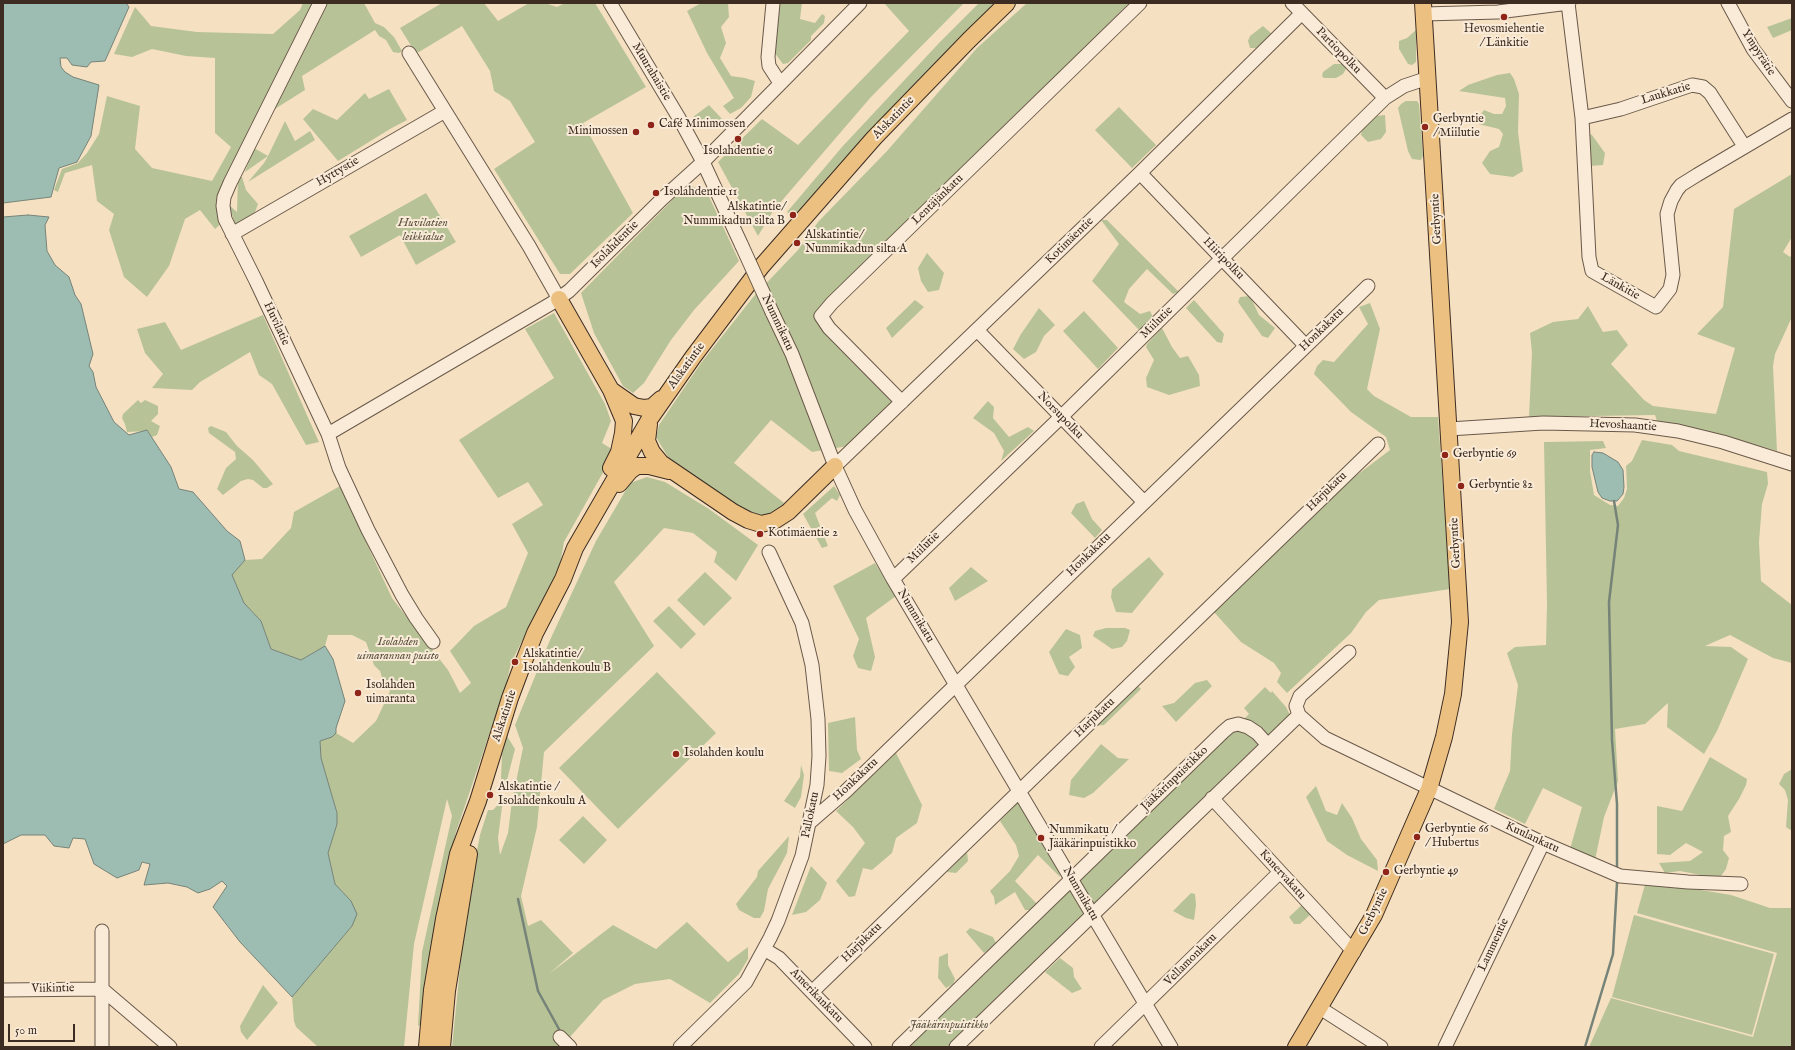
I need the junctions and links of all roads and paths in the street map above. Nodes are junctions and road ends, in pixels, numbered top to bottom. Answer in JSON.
{"nodes":[{"id":1,"x":320,"y":3,"type":"edge"},
{"id":2,"x":610,"y":3,"type":"edge"},
{"id":3,"x":773,"y":3,"type":"edge"},
{"id":4,"x":860,"y":3,"type":"edge"},
{"id":5,"x":1007,"y":3,"type":"edge"},
{"id":6,"x":1140,"y":3,"type":"edge"},
{"id":7,"x":1292,"y":3,"type":"edge"},
{"id":8,"x":1569,"y":3,"type":"edge"},
{"id":9,"x":1728,"y":3,"type":"edge"},
{"id":10,"x":1423,"y":9,"type":"edge"},
{"id":11,"x":1302,"y":13,"type":"junction"},
{"id":12,"x":409,"y":53,"type":"dead end"},
{"id":13,"x":1428,"y":78,"type":"junction"},
{"id":14,"x":780,"y":83,"type":"junction"},
{"id":15,"x":1385,"y":98,"type":"junction"},
{"id":16,"x":1792,"y":101,"type":"edge"},
{"id":17,"x":445,"y":111,"type":"junction"},
{"id":18,"x":1582,"y":118,"type":"junction"},
{"id":19,"x":1792,"y":119,"type":"edge"},
{"id":20,"x":1744,"y":146,"type":"junction"},
{"id":21,"x":703,"y":162,"type":"junction"},
{"id":22,"x":1140,"y":173,"type":"junction"},
{"id":23,"x":232,"y":234,"type":"junction"},
{"id":24,"x":1222,"y":259,"type":"junction"},
{"id":25,"x":1368,"y":286,"type":"dead end"},
{"id":26,"x":559,"y":299,"type":"junction"},
{"id":27,"x":977,"y":330,"type":"junction"},
{"id":28,"x":1305,"y":345,"type":"junction"},
{"id":29,"x":611,"y":390,"type":"junction"},
{"id":30,"x":666,"y":395,"type":"junction"},
{"id":31,"x":902,"y":402,"type":"junction"},
{"id":32,"x":1061,"y":417,"type":"junction"},
{"id":33,"x":649,"y":420,"type":"junction"},
{"id":34,"x":1449,"y":429,"type":"junction"},
{"id":35,"x":328,"y":434,"type":"junction"},
{"id":36,"x":1378,"y":444,"type":"dead end"},
{"id":37,"x":1792,"y":464,"type":"edge"},
{"id":38,"x":835,"y":466,"type":"junction"},
{"id":39,"x":678,"y":475,"type":"junction"},
{"id":40,"x":1144,"y":502,"type":"junction"},
{"id":41,"x":575,"y":548,"type":"junction"},
{"id":42,"x":769,"y":552,"type":"dead end"},
{"id":43,"x":563,"y":579,"type":"junction"},
{"id":44,"x":893,"y":579,"type":"junction"},
{"id":45,"x":433,"y":642,"type":"dead end"},
{"id":46,"x":1349,"y":652,"type":"dead end"},
{"id":47,"x":956,"y":684,"type":"junction"},
{"id":48,"x":1299,"y":715,"type":"junction"},
{"id":49,"x":1267,"y":744,"type":"junction"},
{"id":50,"x":1429,"y":789,"type":"junction"},
{"id":51,"x":1020,"y":790,"type":"junction"},
{"id":52,"x":1212,"y":798,"type":"junction"},
{"id":53,"x":478,"y":801,"type":"junction"},
{"id":54,"x":809,"y":823,"type":"junction"},
{"id":55,"x":1543,"y":843,"type":"junction"},
{"id":56,"x":1280,"y":872,"type":"junction"},
{"id":57,"x":1072,"y":879,"type":"junction"},
{"id":58,"x":1741,"y":884,"type":"dead end"},
{"id":59,"x":1092,"y":915,"type":"junction"},
{"id":60,"x":102,"y":931,"type":"dead end"},
{"id":61,"x":764,"y":949,"type":"junction"},
{"id":62,"x":1354,"y":952,"type":"junction"},
{"id":63,"x":102,"y":989,"type":"junction"},
{"id":64,"x":3,"y":990,"type":"edge"},
{"id":65,"x":812,"y":992,"type":"junction"},
{"id":66,"x":1145,"y":1004,"type":"junction"},
{"id":67,"x":1320,"y":1008,"type":"junction"},
{"id":68,"x":560,"y":1037,"type":"dead end"},
{"id":69,"x":102,"y":1047,"type":"edge"},
{"id":70,"x":170,"y":1047,"type":"edge"},
{"id":71,"x":427,"y":1047,"type":"edge"},
{"id":72,"x":442,"y":1047,"type":"edge"},
{"id":73,"x":570,"y":1047,"type":"edge"},
{"id":74,"x":680,"y":1047,"type":"edge"},
{"id":75,"x":864,"y":1047,"type":"edge"},
{"id":76,"x":899,"y":1047,"type":"edge"},
{"id":77,"x":956,"y":1047,"type":"edge"},
{"id":78,"x":1101,"y":1047,"type":"edge"},
{"id":79,"x":1171,"y":1047,"type":"edge"},
{"id":80,"x":1296,"y":1047,"type":"edge"},
{"id":81,"x":1381,"y":1047,"type":"edge"},
{"id":82,"x":1445,"y":1047,"type":"edge"}],
"edges":[{"from":1,"to":23,"type":"street","name":"Huvilatie"},
{"from":2,"to":21,"type":"street","name":"Muurahaistie"},
{"from":3,"to":14,"type":"street"},
{"from":4,"to":14,"type":"street","name":"Isolahdentie"},
{"from":5,"to":30,"type":"main road","name":"Alskatintie"},
{"from":6,"to":31,"type":"street","name":"Lentäjänkatu"},
{"from":7,"to":11,"type":"street","name":"Partiopolku"},
{"from":8,"to":10,"type":"street"},
{"from":8,"to":18,"type":"street","name":"Länkitie"},
{"from":9,"to":16,"type":"street","name":"Ympyrätie"},
{"from":10,"to":13,"type":"main road","name":"Gerbyntie"},
{"from":11,"to":15,"type":"street","name":"Partiopolku"},
{"from":11,"to":22,"type":"street","name":"Kotimäentie"},
{"from":12,"to":17,"type":"street"},
{"from":13,"to":15,"type":"street","name":"Miilutie"},
{"from":13,"to":34,"type":"main road","name":"Gerbyntie"},
{"from":14,"to":21,"type":"street","name":"Isolahdentie"},
{"from":15,"to":24,"type":"street","name":"Miilutie"},
{"from":17,"to":23,"type":"street","name":"Hyttystie"},
{"from":17,"to":26,"type":"street"},
{"from":18,"to":20,"type":"street","name":"Laukkatie"},
{"from":18,"to":20,"type":"street","name":"Länkitie"},
{"from":19,"to":20,"type":"street","name":"Länkitie"},
{"from":21,"to":26,"type":"street","name":"Isolahdentie"},
{"from":21,"to":38,"type":"street","name":"Nummikatu","bridge":true},
{"from":22,"to":24,"type":"street","name":"Hiiripolku"},
{"from":22,"to":27,"type":"street","name":"Kotimäentie"},
{"from":23,"to":35,"type":"street","name":"Huvilatie"},
{"from":24,"to":28,"type":"street","name":"Hiiripolku"},
{"from":24,"to":32,"type":"street","name":"Miilutie"},
{"from":25,"to":28,"type":"street","name":"Honkakatu"},
{"from":26,"to":29,"type":"main road"},
{"from":26,"to":35,"type":"street","name":"Isolahdentie"},
{"from":27,"to":31,"type":"street","name":"Kotimäentie"},
{"from":27,"to":32,"type":"street","name":"Norsupolku"},
{"from":28,"to":40,"type":"street","name":"Honkakatu"},
{"from":29,"to":30,"type":"main road"},
{"from":29,"to":41,"type":"main road"},
{"from":30,"to":33,"type":"main road","name":"Alskatintie"},
{"from":31,"to":38,"type":"street","name":"Kotimäentie"},
{"from":32,"to":40,"type":"street","name":"Norsupolku"},
{"from":32,"to":44,"type":"street","name":"Miilutie"},
{"from":33,"to":39,"type":"main road"},
{"from":33,"to":41,"type":"main road","name":"Alskatintie"},
{"from":34,"to":37,"type":"street","name":"Hevoshaantie"},
{"from":34,"to":50,"type":"main road","name":"Gerbyntie"},
{"from":35,"to":45,"type":"street","name":"Huvilatie"},
{"from":36,"to":51,"type":"street","name":"Harjukatu"},
{"from":38,"to":39,"type":"main road"},
{"from":38,"to":44,"type":"street","name":"Nummikatu"},
{"from":39,"to":43,"type":"main road"},
{"from":40,"to":47,"type":"street","name":"Honkakatu"},
{"from":41,"to":43,"type":"main road","name":"Alskatintie"},
{"from":42,"to":54,"type":"street","name":"Pallokatu"},
{"from":43,"to":53,"type":"main road","name":"Alskatintie"},
{"from":44,"to":47,"type":"street","name":"Nummikatu"},
{"from":46,"to":48,"type":"street"},
{"from":47,"to":51,"type":"street","name":"Nummikatu"},
{"from":47,"to":54,"type":"street","name":"Honkakatu"},
{"from":48,"to":49,"type":"street"},
{"from":48,"to":50,"type":"street","name":"Kuulankatu"},
{"from":49,"to":52,"type":"street"},
{"from":49,"to":57,"type":"street","name":"Jääkärinpuistikko"},
{"from":50,"to":55,"type":"street","name":"Kuulankatu"},
{"from":50,"to":62,"type":"main road","name":"Gerbyntie"},
{"from":51,"to":57,"type":"street","name":"Nummikatu"},
{"from":51,"to":65,"type":"street","name":"Harjukatu"},
{"from":52,"to":56,"type":"street","name":"Kanervakatu"},
{"from":52,"to":59,"type":"street"},
{"from":53,"to":71,"type":"main road","name":"Alskatintie"},
{"from":53,"to":72,"type":"main road","name":"Alskatintie"},
{"from":54,"to":61,"type":"street","name":"Pallokatu"},
{"from":55,"to":58,"type":"street","name":"Kuulankatu"},
{"from":55,"to":82,"type":"street","name":"Lammentie"},
{"from":56,"to":62,"type":"street","name":"Kanervakatu"},
{"from":56,"to":66,"type":"street","name":"Vellamonkatu"},
{"from":57,"to":59,"type":"street","name":"Nummikatu"},
{"from":57,"to":76,"type":"street","name":"Jääkärinpuistikko"},
{"from":59,"to":66,"type":"street","name":"Nummikatu"},
{"from":59,"to":77,"type":"street"},
{"from":60,"to":63,"type":"street"},
{"from":61,"to":65,"type":"street","name":"Amerikankatu"},
{"from":61,"to":74,"type":"street","name":"Pallokatu"},
{"from":62,"to":67,"type":"main road","name":"Gerbyntie"},
{"from":63,"to":64,"type":"street","name":"Viikintie"},
{"from":63,"to":69,"type":"street"},
{"from":63,"to":70,"type":"street"},
{"from":65,"to":75,"type":"street","name":"Amerikankatu"},
{"from":66,"to":78,"type":"street","name":"Vellamonkatu"},
{"from":66,"to":79,"type":"street","name":"Nummikatu"},
{"from":67,"to":80,"type":"main road","name":"Gerbyntie"},
{"from":67,"to":81,"type":"street"},
{"from":68,"to":73,"type":"street"}]}
